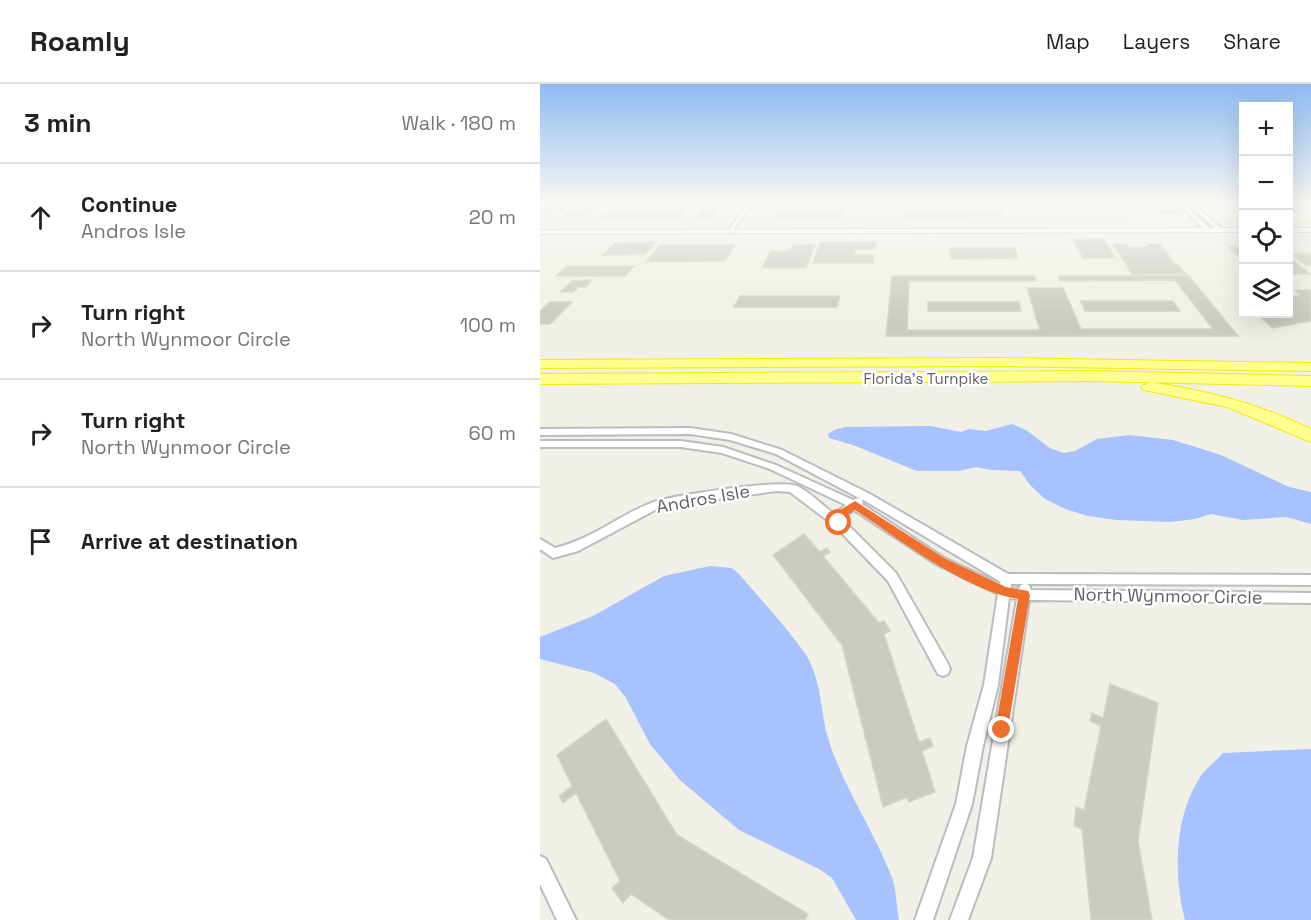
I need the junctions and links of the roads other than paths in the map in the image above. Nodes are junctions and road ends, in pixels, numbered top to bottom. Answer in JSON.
{"nodes":[{"id":1,"x":1311,"y":360,"type":"edge"},
{"id":2,"x":540,"y":364,"type":"edge"},
{"id":3,"x":1222,"y":364,"type":"junction"},
{"id":4,"x":1311,"y":366,"type":"edge"},
{"id":5,"x":1030,"y":378,"type":"junction"},
{"id":6,"x":540,"y":380,"type":"edge"},
{"id":7,"x":1311,"y":381,"type":"edge"},
{"id":8,"x":540,"y":432,"type":"edge"},
{"id":9,"x":1311,"y":436,"type":"edge"},
{"id":10,"x":540,"y":444,"type":"edge"},
{"id":11,"x":866,"y":497,"type":"junction"},
{"id":12,"x":855,"y":505,"type":"junction"},
{"id":13,"x":834,"y":519,"type":"junction"},
{"id":14,"x":540,"y":543,"type":"edge"},
{"id":15,"x":1311,"y":580,"type":"edge"},
{"id":16,"x":1005,"y":585,"type":"junction"},
{"id":17,"x":1025,"y":588,"type":"junction"},
{"id":18,"x":1311,"y":598,"type":"edge"},
{"id":19,"x":943,"y":669,"type":"dead end"},
{"id":20,"x":540,"y":865,"type":"edge"},
{"id":21,"x":924,"y":919,"type":"edge"},
{"id":22,"x":567,"y":920,"type":"edge"},
{"id":23,"x":959,"y":920,"type":"edge"}],
"edges":[{"from":1,"to":3,"type":"highway"},
{"from":2,"to":3,"type":"highway","name":"Florida's Turnpike"},
{"from":3,"to":4,"type":"highway","name":"Florida's Turnpike"},
{"from":5,"to":6,"type":"highway","name":"Florida's Turnpike"},
{"from":5,"to":7,"type":"highway","name":"Florida's Turnpike"},
{"from":5,"to":9,"type":"highway"},
{"from":8,"to":11,"type":"street","name":"North Wynmoor Circle"},
{"from":10,"to":12,"type":"street","name":"North Wynmoor Circle"},
{"from":11,"to":12,"type":"street"},
{"from":11,"to":16,"type":"street","name":"North Wynmoor Circle"},
{"from":12,"to":13,"type":"street"},
{"from":12,"to":16,"type":"street","name":"North Wynmoor Circle"},
{"from":13,"to":14,"type":"street","name":"Andros Isle"},
{"from":13,"to":19,"type":"street","name":"Andros Isle"},
{"from":15,"to":17,"type":"street","name":"North Wynmoor Circle"},
{"from":16,"to":17,"type":"street","name":"North Wynmoor Circle"},
{"from":16,"to":21,"type":"street"},
{"from":17,"to":18,"type":"street","name":"North Wynmoor Circle"},
{"from":17,"to":23,"type":"street"},
{"from":20,"to":22,"type":"street"}]}
